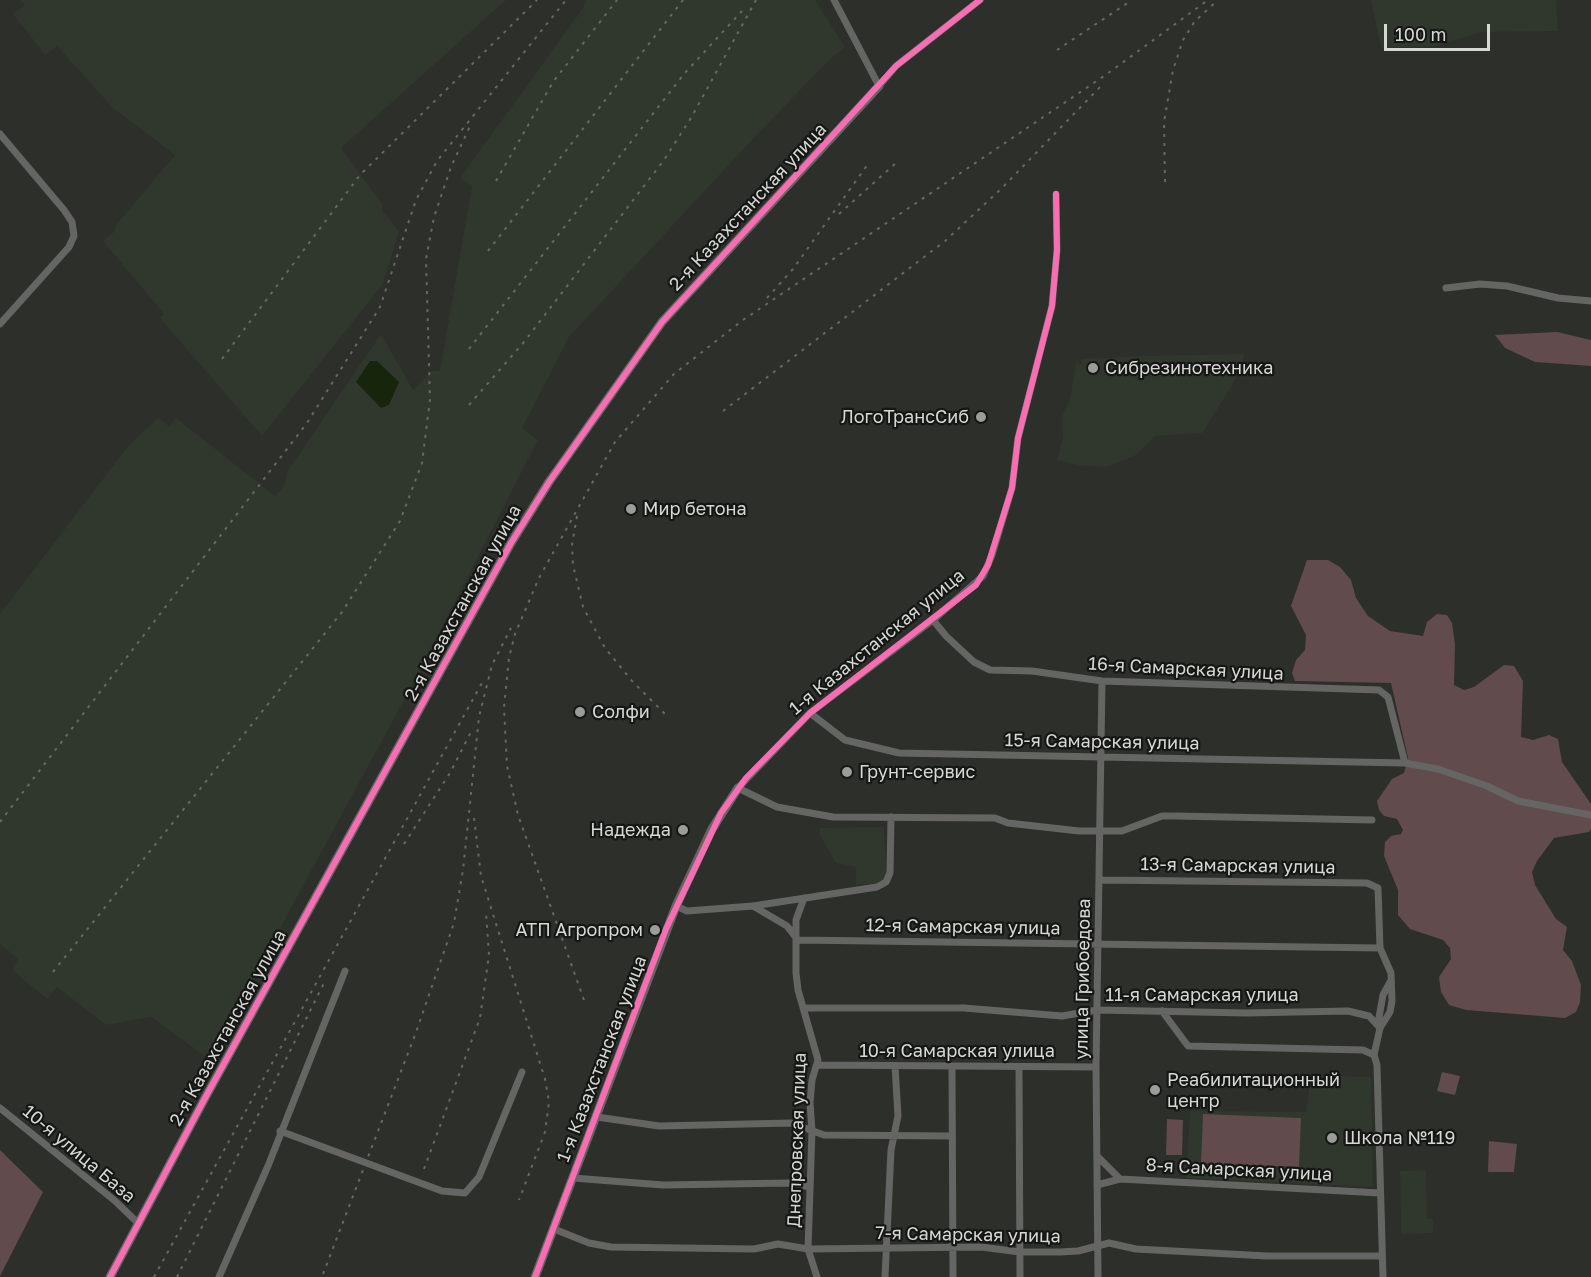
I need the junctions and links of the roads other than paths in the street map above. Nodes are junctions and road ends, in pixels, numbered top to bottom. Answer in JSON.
{"nodes":[{"id":1,"x":834,"y":0,"type":"edge"},
{"id":2,"x":980,"y":0,"type":"edge"},
{"id":3,"x":879,"y":86,"type":"junction"},
{"id":4,"x":0,"y":134,"type":"edge"},
{"id":5,"x":1056,"y":194,"type":"dead end"},
{"id":6,"x":1446,"y":288,"type":"dead end"},
{"id":7,"x":1591,"y":301,"type":"edge"},
{"id":8,"x":0,"y":324,"type":"edge"},
{"id":9,"x":933,"y":620,"type":"junction"},
{"id":10,"x":1102,"y":681,"type":"junction"},
{"id":11,"x":810,"y":713,"type":"junction"},
{"id":12,"x":1102,"y":757,"type":"junction"},
{"id":13,"x":1405,"y":764,"type":"junction"},
{"id":14,"x":738,"y":788,"type":"junction"},
{"id":15,"x":1591,"y":815,"type":"edge"},
{"id":16,"x":891,"y":817,"type":"junction"},
{"id":17,"x":1372,"y":820,"type":"dead end"},
{"id":18,"x":1101,"y":832,"type":"junction"},
{"id":19,"x":1100,"y":880,"type":"junction"},
{"id":20,"x":804,"y":898,"type":"junction"},
{"id":21,"x":676,"y":906,"type":"junction"},
{"id":22,"x":753,"y":906,"type":"junction"},
{"id":23,"x":798,"y":940,"type":"junction"},
{"id":24,"x":1098,"y":943,"type":"junction"},
{"id":25,"x":1380,"y":948,"type":"junction"},
{"id":26,"x":345,"y":971,"type":"dead end"},
{"id":27,"x":804,"y":1008,"type":"junction"},
{"id":28,"x":1097,"y":1010,"type":"junction"},
{"id":29,"x":1162,"y":1011,"type":"junction"},
{"id":30,"x":1379,"y":1025,"type":"junction"},
{"id":31,"x":1374,"y":1055,"type":"junction"},
{"id":32,"x":818,"y":1065,"type":"junction"},
{"id":33,"x":895,"y":1065,"type":"junction"},
{"id":34,"x":1019,"y":1066,"type":"junction"},
{"id":35,"x":1096,"y":1067,"type":"junction"},
{"id":36,"x":952,"y":1068,"type":"junction"},
{"id":37,"x":522,"y":1072,"type":"dead end"},
{"id":38,"x":0,"y":1108,"type":"edge"},
{"id":39,"x":597,"y":1118,"type":"junction"},
{"id":40,"x":812,"y":1130,"type":"junction"},
{"id":41,"x":280,"y":1131,"type":"junction"},
{"id":42,"x":895,"y":1136,"type":"junction"},
{"id":43,"x":952,"y":1136,"type":"junction"},
{"id":44,"x":1097,"y":1156,"type":"junction"},
{"id":45,"x":573,"y":1178,"type":"junction"},
{"id":46,"x":1120,"y":1179,"type":"junction"},
{"id":47,"x":1097,"y":1185,"type":"junction"},
{"id":48,"x":810,"y":1187,"type":"junction"},
{"id":49,"x":1380,"y":1193,"type":"junction"},
{"id":50,"x":139,"y":1224,"type":"junction"},
{"id":51,"x":554,"y":1229,"type":"junction"},
{"id":52,"x":1098,"y":1244,"type":"junction"},
{"id":53,"x":808,"y":1249,"type":"junction"},
{"id":54,"x":886,"y":1249,"type":"junction"},
{"id":55,"x":953,"y":1250,"type":"junction"},
{"id":56,"x":1020,"y":1252,"type":"junction"},
{"id":57,"x":1382,"y":1256,"type":"junction"},
{"id":58,"x":110,"y":1277,"type":"edge"},
{"id":59,"x":219,"y":1277,"type":"edge"},
{"id":60,"x":535,"y":1277,"type":"edge"},
{"id":61,"x":817,"y":1277,"type":"edge"},
{"id":62,"x":885,"y":1277,"type":"edge"},
{"id":63,"x":953,"y":1277,"type":"edge"},
{"id":64,"x":1020,"y":1277,"type":"edge"},
{"id":65,"x":1098,"y":1277,"type":"edge"},
{"id":66,"x":1383,"y":1277,"type":"edge"}],
"edges":[{"from":1,"to":3,"type":"street"},
{"from":2,"to":3,"type":"street","name":"2-я Казахстанская улица"},
{"from":3,"to":50,"type":"street","name":"2-я Казахстанская улица"},
{"from":4,"to":8,"type":"street"},
{"from":5,"to":9,"type":"street","name":"1-я Казахстанская улица"},
{"from":6,"to":7,"type":"street"},
{"from":9,"to":10,"type":"street","name":"16-я Самарская улица"},
{"from":9,"to":11,"type":"street","name":"1-я Казахстанская улица"},
{"from":10,"to":12,"type":"street","name":"улица Грибоедова"},
{"from":10,"to":13,"type":"street","name":"16-я Самарская улица"},
{"from":11,"to":12,"type":"street","name":"15-я Самарская улица"},
{"from":11,"to":14,"type":"street","name":"1-я Казахстанская улица"},
{"from":12,"to":13,"type":"street","name":"15-я Самарская улица"},
{"from":12,"to":18,"type":"street","name":"улица Грибоедова"},
{"from":13,"to":15,"type":"street","name":"15-я Самарская улица"},
{"from":14,"to":16,"type":"street"},
{"from":14,"to":21,"type":"street","name":"1-я Казахстанская улица"},
{"from":16,"to":18,"type":"street"},
{"from":16,"to":20,"type":"street"},
{"from":17,"to":18,"type":"street"},
{"from":18,"to":19,"type":"street","name":"улица Грибоедова"},
{"from":19,"to":24,"type":"street","name":"улица Грибоедова"},
{"from":19,"to":25,"type":"street","name":"13-я Самарская улица"},
{"from":20,"to":22,"type":"street"},
{"from":20,"to":23,"type":"street","name":"Днепровская улица"},
{"from":21,"to":22,"type":"street"},
{"from":21,"to":39,"type":"street","name":"1-я Казахстанская улица"},
{"from":22,"to":23,"type":"street"},
{"from":23,"to":24,"type":"street","name":"12-я Самарская улица"},
{"from":23,"to":27,"type":"street","name":"Днепровская улица"},
{"from":24,"to":25,"type":"street","name":"12-я Самарская улица"},
{"from":24,"to":28,"type":"street","name":"улица Грибоедова"},
{"from":25,"to":30,"type":"street"},
{"from":26,"to":41,"type":"street"},
{"from":27,"to":28,"type":"street","name":"11-я Самарская улица"},
{"from":27,"to":32,"type":"street","name":"Днепровская улица"},
{"from":28,"to":29,"type":"street","name":"11-я Самарская улица"},
{"from":28,"to":35,"type":"street","name":"улица Грибоедова"},
{"from":29,"to":30,"type":"street","name":"11-я Самарская улица"},
{"from":29,"to":31,"type":"street"},
{"from":30,"to":31,"type":"street"},
{"from":31,"to":49,"type":"street"},
{"from":32,"to":33,"type":"street","name":"10-я Самарская улица"},
{"from":32,"to":40,"type":"street","name":"Днепровская улица"},
{"from":33,"to":36,"type":"street","name":"10-я Самарская улица"},
{"from":33,"to":42,"type":"street"},
{"from":34,"to":35,"type":"street","name":"10-я Самарская улица"},
{"from":34,"to":36,"type":"street","name":"10-я Самарская улица"},
{"from":34,"to":56,"type":"street"},
{"from":35,"to":44,"type":"street","name":"улица Грибоедова"},
{"from":36,"to":43,"type":"street"},
{"from":37,"to":41,"type":"street"},
{"from":38,"to":50,"type":"street","name":"10-я улица База"},
{"from":39,"to":40,"type":"street"},
{"from":39,"to":45,"type":"street","name":"1-я Казахстанская улица"},
{"from":40,"to":42,"type":"street"},
{"from":40,"to":48,"type":"street","name":"Днепровская улица"},
{"from":41,"to":59,"type":"street"},
{"from":42,"to":43,"type":"street"},
{"from":42,"to":54,"type":"street"},
{"from":43,"to":55,"type":"street"},
{"from":44,"to":46,"type":"street"},
{"from":44,"to":47,"type":"street","name":"улица Грибоедова"},
{"from":45,"to":48,"type":"street"},
{"from":45,"to":51,"type":"street","name":"1-я Казахстанская улица"},
{"from":46,"to":47,"type":"street","name":"8-я Самарская улица"},
{"from":46,"to":49,"type":"street","name":"8-я Самарская улица"},
{"from":47,"to":52,"type":"street","name":"улица Грибоедова"},
{"from":48,"to":53,"type":"street","name":"Днепровская улица"},
{"from":49,"to":57,"type":"street"},
{"from":50,"to":58,"type":"street","name":"2-я Казахстанская улица"},
{"from":51,"to":53,"type":"street","name":"7-я Самарская улица"},
{"from":51,"to":60,"type":"street","name":"1-я Казахстанская улица"},
{"from":52,"to":56,"type":"street","name":"7-я Самарская улица"},
{"from":52,"to":57,"type":"street","name":"7-я Самарская улица"},
{"from":52,"to":65,"type":"street","name":"улица Грибоедова"},
{"from":53,"to":54,"type":"street","name":"7-я Самарская улица"},
{"from":53,"to":61,"type":"street","name":"Днепровская улица"},
{"from":54,"to":55,"type":"street","name":"7-я Самарская улица"},
{"from":54,"to":62,"type":"street"},
{"from":55,"to":56,"type":"street","name":"7-я Самарская улица"},
{"from":55,"to":63,"type":"street"},
{"from":56,"to":64,"type":"street"},
{"from":57,"to":66,"type":"street"}]}
